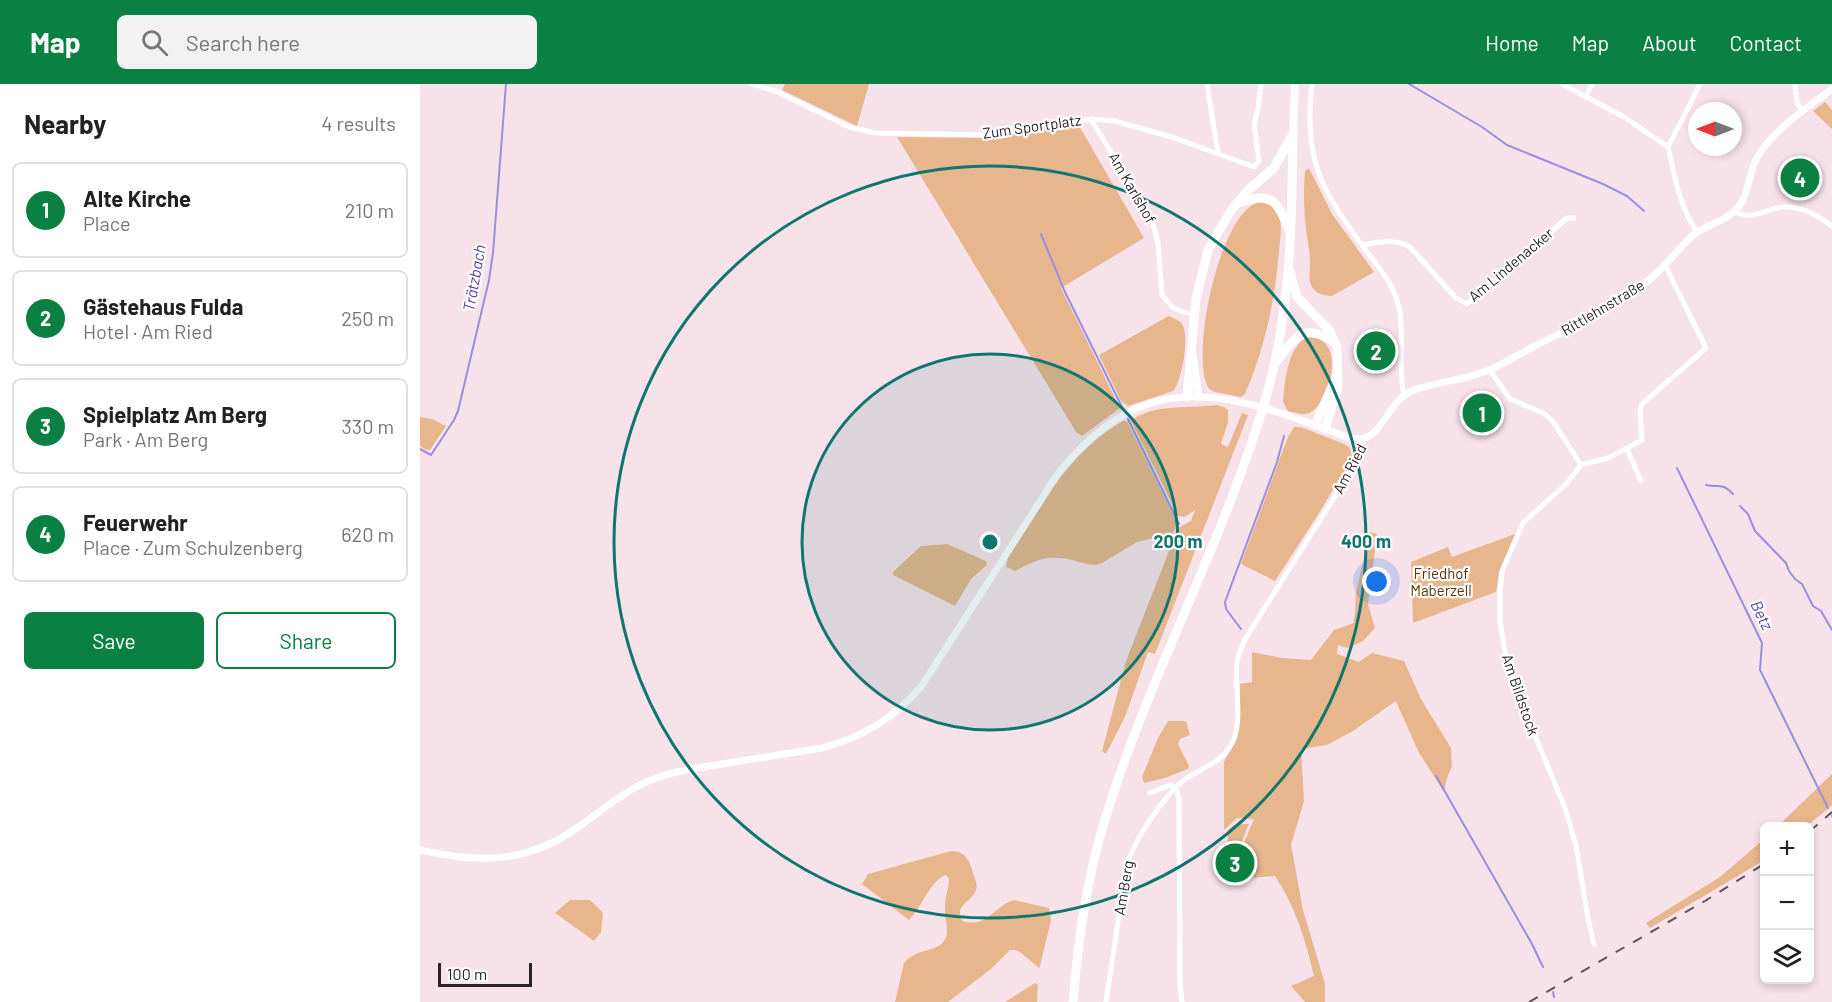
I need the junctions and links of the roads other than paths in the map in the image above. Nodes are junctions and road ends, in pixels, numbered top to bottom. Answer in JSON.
{"nodes":[{"id":1,"x":752,"y":84,"type":"edge"},
{"id":2,"x":1208,"y":84,"type":"edge"},
{"id":3,"x":1261,"y":84,"type":"edge"},
{"id":4,"x":1295,"y":84,"type":"edge"},
{"id":5,"x":1312,"y":84,"type":"edge"},
{"id":6,"x":1562,"y":84,"type":"edge"},
{"id":7,"x":1592,"y":84,"type":"edge"},
{"id":8,"x":1700,"y":84,"type":"edge"},
{"id":9,"x":1795,"y":84,"type":"edge"},
{"id":10,"x":1832,"y":89,"type":"edge"},
{"id":11,"x":1586,"y":96,"type":"junction"},
{"id":12,"x":1803,"y":112,"type":"junction"},
{"id":13,"x":1091,"y":119,"type":"junction"},
{"id":14,"x":1293,"y":132,"type":"junction"},
{"id":15,"x":1668,"y":147,"type":"junction"},
{"id":16,"x":1218,"y":153,"type":"junction"},
{"id":17,"x":1237,"y":204,"type":"junction"},
{"id":18,"x":1735,"y":211,"type":"junction"},
{"id":19,"x":1574,"y":218,"type":"dead end"},
{"id":20,"x":1832,"y":226,"type":"edge"},
{"id":21,"x":1697,"y":232,"type":"junction"},
{"id":22,"x":1290,"y":236,"type":"junction"},
{"id":23,"x":1362,"y":245,"type":"junction"},
{"id":24,"x":1288,"y":266,"type":"junction"},
{"id":25,"x":1665,"y":266,"type":"junction"},
{"id":26,"x":1194,"y":315,"type":"junction"},
{"id":27,"x":1334,"y":342,"type":"junction"},
{"id":28,"x":1191,"y":350,"type":"junction"},
{"id":29,"x":1275,"y":365,"type":"junction"},
{"id":30,"x":1490,"y":370,"type":"junction"},
{"id":31,"x":1338,"y":373,"type":"junction"},
{"id":32,"x":1404,"y":395,"type":"junction"},
{"id":33,"x":1187,"y":397,"type":"junction"},
{"id":34,"x":1198,"y":397,"type":"junction"},
{"id":35,"x":1315,"y":425,"type":"junction"},
{"id":36,"x":1325,"y":429,"type":"junction"},
{"id":37,"x":1363,"y":440,"type":"junction"},
{"id":38,"x":1627,"y":449,"type":"junction"},
{"id":39,"x":1581,"y":465,"type":"junction"},
{"id":40,"x":1641,"y":481,"type":"dead end"},
{"id":41,"x":1237,"y":723,"type":"joint"},
{"id":42,"x":1176,"y":788,"type":"junction"},
{"id":43,"x":1150,"y":793,"type":"dead end"},
{"id":44,"x":420,"y":850,"type":"edge"},
{"id":45,"x":1594,"y":945,"type":"dead end"},
{"id":46,"x":1073,"y":1002,"type":"edge"},
{"id":47,"x":1106,"y":1002,"type":"edge"},
{"id":48,"x":1182,"y":1002,"type":"edge"}],
"edges":[{"from":1,"to":13,"type":"street","name":"Zum Sportplatz"},
{"from":2,"to":16,"type":"street"},
{"from":3,"to":16,"type":"street","name":"Zum Sportplatz"},
{"from":4,"to":14,"type":"main road"},
{"from":5,"to":23,"type":"street"},
{"from":6,"to":11,"type":"street"},
{"from":7,"to":11,"type":"street"},
{"from":8,"to":15,"type":"street"},
{"from":9,"to":12,"type":"street"},
{"from":10,"to":12,"type":"street"},
{"from":11,"to":15,"type":"street"},
{"from":12,"to":18,"type":"street"},
{"from":13,"to":16,"type":"street","name":"Zum Sportplatz"},
{"from":13,"to":26,"type":"street","name":"Am Karlshof"},
{"from":14,"to":17,"type":"highway"},
{"from":14,"to":22,"type":"highway"},
{"from":15,"to":21,"type":"street"},
{"from":17,"to":22,"type":"highway"},
{"from":17,"to":26,"type":"highway"},
{"from":18,"to":20,"type":"street"},
{"from":18,"to":21,"type":"street","name":"Rittlehnstraße"},
{"from":19,"to":23,"type":"street","name":"Am Lindenacker"},
{"from":21,"to":25,"type":"street","name":"Rittlehnstraße"},
{"from":22,"to":24,"type":"highway"},
{"from":23,"to":32,"type":"street"},
{"from":24,"to":27,"type":"highway"},
{"from":24,"to":29,"type":"highway"},
{"from":25,"to":30,"type":"street","name":"Rittlehnstraße"},
{"from":25,"to":38,"type":"street"},
{"from":26,"to":28,"type":"highway"},
{"from":27,"to":29,"type":"highway"},
{"from":27,"to":31,"type":"highway"},
{"from":28,"to":33,"type":"highway"},
{"from":28,"to":34,"type":"highway"},
{"from":29,"to":46,"type":"highway"},
{"from":30,"to":32,"type":"street","name":"Rittlehnstraße"},
{"from":30,"to":39,"type":"street"},
{"from":31,"to":35,"type":"highway"},
{"from":31,"to":36,"type":"highway"},
{"from":32,"to":37,"type":"street","name":"Am Ried"},
{"from":33,"to":34,"type":"street"},
{"from":33,"to":44,"type":"street"},
{"from":34,"to":35,"type":"street"},
{"from":35,"to":36,"type":"street"},
{"from":36,"to":37,"type":"street"},
{"from":37,"to":41,"type":"street","name":"Am Ried"},
{"from":38,"to":39,"type":"street"},
{"from":38,"to":40,"type":"street"},
{"from":39,"to":45,"type":"street","name":"Am Bildstock"},
{"from":41,"to":42,"type":"street","name":"Am Berg"},
{"from":42,"to":43,"type":"street","name":"Am Berg"},
{"from":42,"to":47,"type":"street","name":"Am Berg"},
{"from":42,"to":48,"type":"street"}]}
